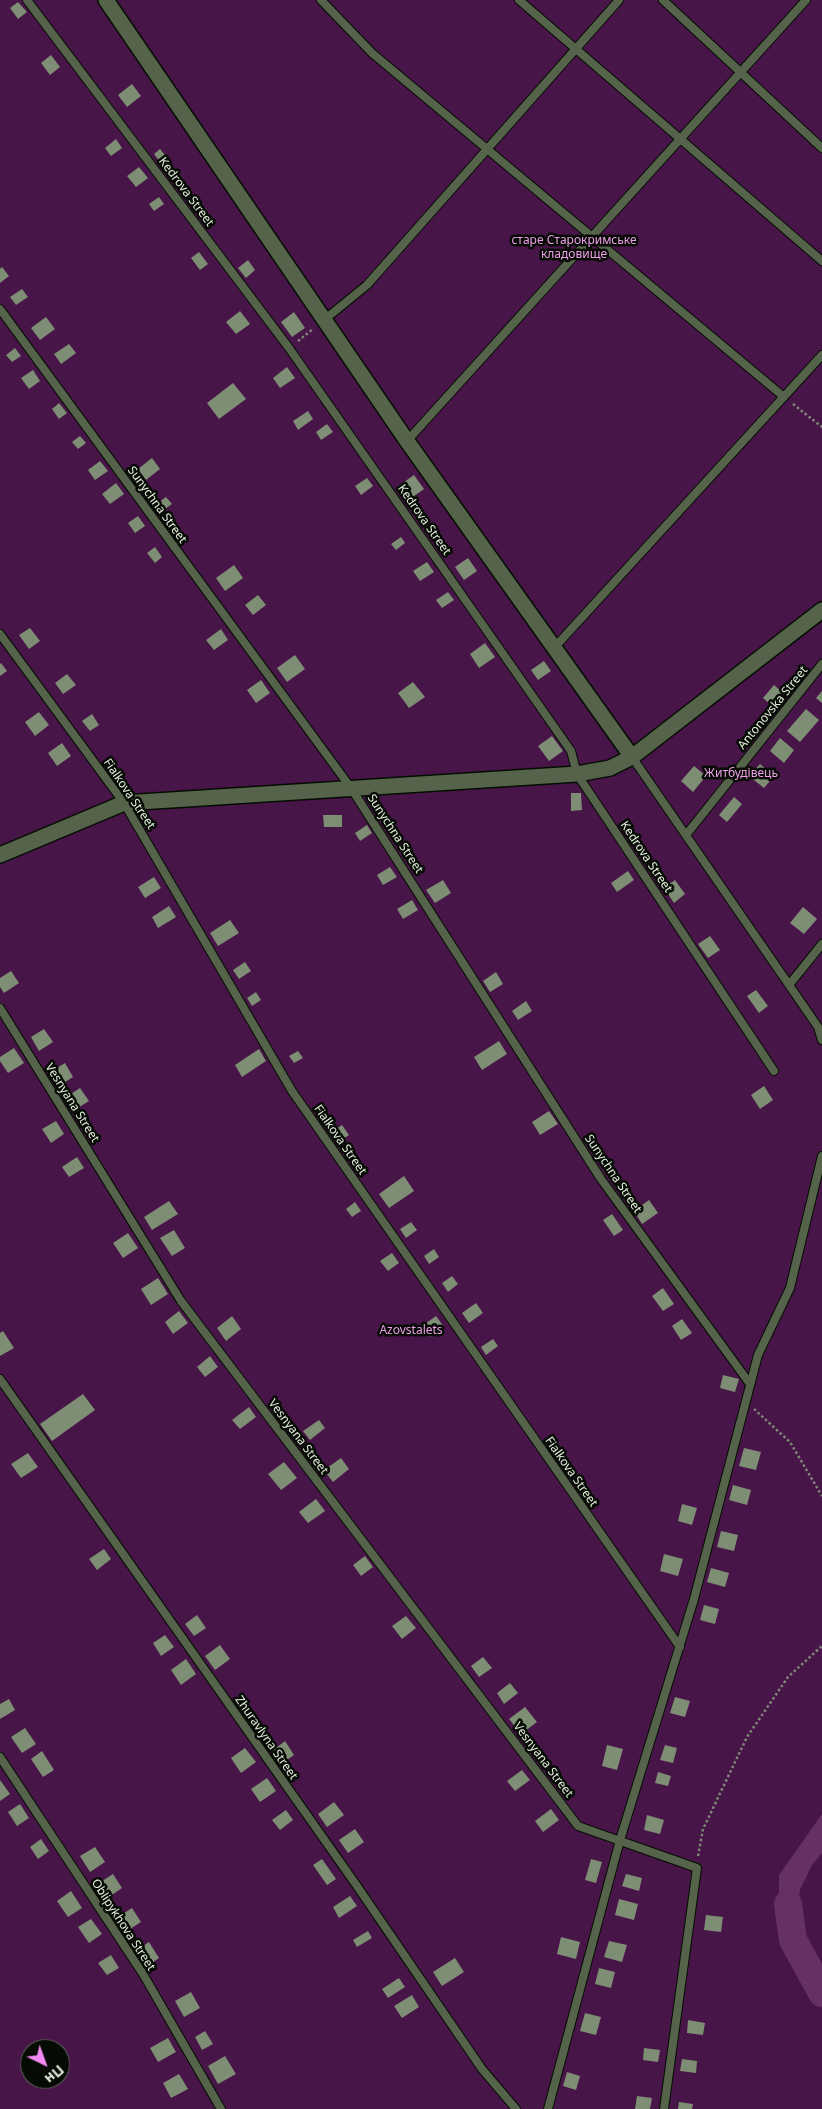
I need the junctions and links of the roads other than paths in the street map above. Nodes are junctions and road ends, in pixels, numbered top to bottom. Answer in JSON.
{"nodes":[{"id":1,"x":27,"y":0,"type":"edge"},
{"id":2,"x":106,"y":0,"type":"edge"},
{"id":3,"x":321,"y":0,"type":"edge"},
{"id":4,"x":519,"y":0,"type":"edge"},
{"id":5,"x":619,"y":0,"type":"edge"},
{"id":6,"x":663,"y":0,"type":"edge"},
{"id":7,"x":806,"y":0,"type":"edge"},
{"id":8,"x":575,"y":50,"type":"junction"},
{"id":9,"x":740,"y":73,"type":"junction"},
{"id":10,"x":680,"y":138,"type":"junction"},
{"id":11,"x":488,"y":148,"type":"junction"},
{"id":12,"x":822,"y":148,"type":"edge"},
{"id":13,"x":593,"y":235,"type":"junction"},
{"id":14,"x":822,"y":261,"type":"edge"},
{"id":15,"x":0,"y":310,"type":"edge"},
{"id":16,"x":324,"y":320,"type":"junction"},
{"id":17,"x":822,"y":356,"type":"edge"},
{"id":18,"x":784,"y":396,"type":"junction"},
{"id":19,"x":407,"y":441,"type":"junction"},
{"id":20,"x":822,"y":610,"type":"edge"},
{"id":21,"x":0,"y":634,"type":"edge"},
{"id":22,"x":554,"y":648,"type":"junction"},
{"id":23,"x":822,"y":664,"type":"edge"},
{"id":24,"x":632,"y":757,"type":"junction"},
{"id":25,"x":577,"y":774,"type":"junction"},
{"id":26,"x":351,"y":788,"type":"junction"},
{"id":27,"x":124,"y":803,"type":"junction"},
{"id":28,"x":686,"y":835,"type":"junction"},
{"id":29,"x":0,"y":855,"type":"edge"},
{"id":30,"x":822,"y":944,"type":"edge"},
{"id":31,"x":789,"y":985,"type":"junction"},
{"id":32,"x":0,"y":1008,"type":"edge"},
{"id":33,"x":822,"y":1040,"type":"edge"},
{"id":34,"x":774,"y":1071,"type":"dead end"},
{"id":35,"x":822,"y":1156,"type":"edge"},
{"id":36,"x":0,"y":1379,"type":"edge"},
{"id":37,"x":750,"y":1384,"type":"junction"},
{"id":38,"x":680,"y":1647,"type":"junction"},
{"id":39,"x":0,"y":1757,"type":"edge"},
{"id":40,"x":620,"y":1840,"type":"junction"},
{"id":41,"x":221,"y":2109,"type":"edge"},
{"id":42,"x":516,"y":2109,"type":"edge"},
{"id":43,"x":548,"y":2109,"type":"edge"},
{"id":44,"x":664,"y":2109,"type":"edge"}],
"edges":[{"from":1,"to":25,"type":"lane","name":"Kedrova Street"},
{"from":2,"to":16,"type":"street"},
{"from":3,"to":11,"type":"lane"},
{"from":4,"to":8,"type":"lane"},
{"from":5,"to":8,"type":"lane"},
{"from":6,"to":9,"type":"lane"},
{"from":7,"to":9,"type":"lane"},
{"from":8,"to":10,"type":"lane"},
{"from":8,"to":11,"type":"lane"},
{"from":9,"to":10,"type":"lane"},
{"from":9,"to":12,"type":"lane"},
{"from":10,"to":13,"type":"lane"},
{"from":10,"to":14,"type":"lane"},
{"from":11,"to":13,"type":"lane"},
{"from":11,"to":16,"type":"lane"},
{"from":13,"to":18,"type":"lane"},
{"from":13,"to":19,"type":"lane"},
{"from":15,"to":26,"type":"lane","name":"Sunychna Street"},
{"from":16,"to":19,"type":"street"},
{"from":17,"to":18,"type":"lane"},
{"from":18,"to":22,"type":"lane"},
{"from":19,"to":22,"type":"street"},
{"from":20,"to":24,"type":"street"},
{"from":21,"to":27,"type":"lane","name":"Fialkova Street"},
{"from":22,"to":24,"type":"street"},
{"from":23,"to":28,"type":"lane","name":"Antonovska Street"},
{"from":24,"to":25,"type":"street"},
{"from":24,"to":28,"type":"lane"},
{"from":25,"to":26,"type":"street"},
{"from":25,"to":34,"type":"lane","name":"Kedrova Street"},
{"from":26,"to":27,"type":"street"},
{"from":26,"to":37,"type":"lane","name":"Sunychna Street"},
{"from":27,"to":29,"type":"street"},
{"from":27,"to":38,"type":"lane","name":"Fialkova Street"},
{"from":28,"to":31,"type":"lane"},
{"from":30,"to":31,"type":"lane"},
{"from":31,"to":33,"type":"lane"},
{"from":32,"to":40,"type":"lane","name":"Vesnyana Street"},
{"from":35,"to":37,"type":"lane"},
{"from":36,"to":42,"type":"lane","name":"Zhuravlyna Street"},
{"from":37,"to":38,"type":"lane"},
{"from":38,"to":40,"type":"lane"},
{"from":39,"to":41,"type":"lane","name":"Oblipykhova Street"},
{"from":40,"to":43,"type":"lane"},
{"from":40,"to":44,"type":"lane","name":"Vesnyana Street"}]}
